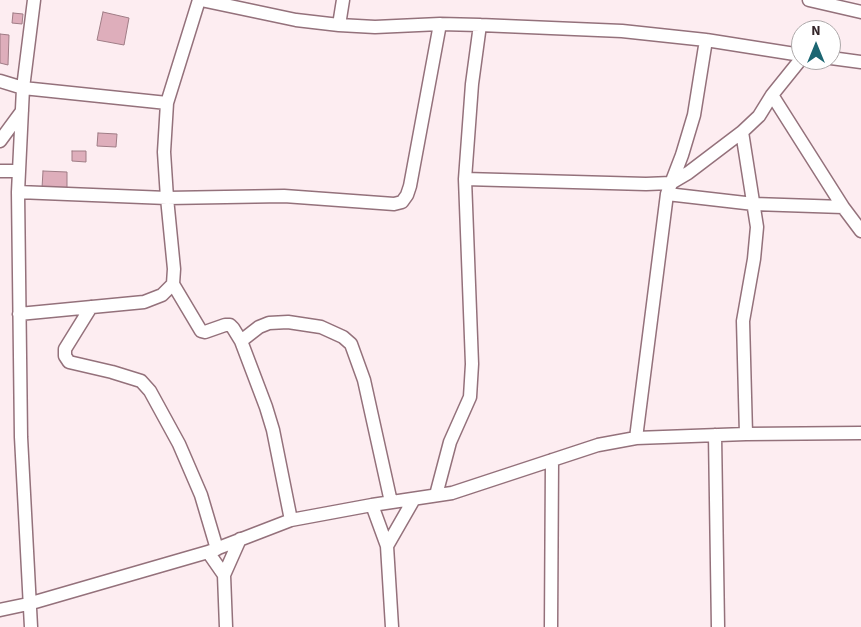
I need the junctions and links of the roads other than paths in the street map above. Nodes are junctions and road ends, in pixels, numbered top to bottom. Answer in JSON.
{"nodes":[{"id":1,"x":34,"y":0,"type":"edge"},
{"id":2,"x":200,"y":0,"type":"edge"},
{"id":3,"x":343,"y":0,"type":"edge"},
{"id":4,"x":809,"y":0,"type":"edge"},
{"id":5,"x":861,"y":12,"type":"edge"},
{"id":6,"x":440,"y":24,"type":"junction"},
{"id":7,"x":339,"y":25,"type":"junction"},
{"id":8,"x":480,"y":25,"type":"junction"},
{"id":9,"x":706,"y":40,"type":"junction"},
{"id":10,"x":791,"y":53,"type":"edge"},
{"id":11,"x":841,"y":59,"type":"edge"},
{"id":12,"x":861,"y":62,"type":"edge"},
{"id":13,"x":792,"y":70,"type":"edge"},
{"id":14,"x":0,"y":81,"type":"edge"},
{"id":15,"x":23,"y":88,"type":"junction"},
{"id":16,"x":772,"y":95,"type":"junction"},
{"id":17,"x":167,"y":103,"type":"junction"},
{"id":18,"x":22,"y":112,"type":"junction"},
{"id":19,"x":742,"y":132,"type":"junction"},
{"id":20,"x":0,"y":141,"type":"edge"},
{"id":21,"x":0,"y":171,"type":"edge"},
{"id":22,"x":19,"y":171,"type":"junction"},
{"id":23,"x":465,"y":180,"type":"junction"},
{"id":24,"x":669,"y":188,"type":"junction"},
{"id":25,"x":18,"y":192,"type":"junction"},
{"id":26,"x":166,"y":198,"type":"junction"},
{"id":27,"x":754,"y":204,"type":"junction"},
{"id":28,"x":843,"y":207,"type":"junction"},
{"id":29,"x":861,"y":231,"type":"edge"},
{"id":30,"x":173,"y":284,"type":"junction"},
{"id":31,"x":91,"y":307,"type":"junction"},
{"id":32,"x":19,"y":314,"type":"junction"},
{"id":33,"x":241,"y":341,"type":"junction"},
{"id":34,"x":861,"y":432,"type":"edge"},
{"id":35,"x":746,"y":434,"type":"junction"},
{"id":36,"x":715,"y":435,"type":"junction"},
{"id":37,"x":636,"y":438,"type":"junction"},
{"id":38,"x":552,"y":460,"type":"junction"},
{"id":39,"x":436,"y":495,"type":"junction"},
{"id":40,"x":414,"y":499,"type":"junction"},
{"id":41,"x":391,"y":502,"type":"junction"},
{"id":42,"x":372,"y":505,"type":"junction"},
{"id":43,"x":291,"y":520,"type":"junction"},
{"id":44,"x":240,"y":539,"type":"junction"},
{"id":45,"x":387,"y":546,"type":"junction"},
{"id":46,"x":213,"y":550,"type":"junction"},
{"id":47,"x":224,"y":575,"type":"junction"},
{"id":48,"x":28,"y":604,"type":"junction"},
{"id":49,"x":0,"y":610,"type":"edge"},
{"id":50,"x":31,"y":627,"type":"edge"},
{"id":51,"x":226,"y":627,"type":"edge"},
{"id":52,"x":392,"y":627,"type":"edge"},
{"id":53,"x":551,"y":627,"type":"edge"},
{"id":54,"x":718,"y":627,"type":"edge"}],
"edges":[{"from":1,"to":15,"type":"street"},
{"from":2,"to":7,"type":"street"},
{"from":2,"to":17,"type":"street"},
{"from":3,"to":7,"type":"street"},
{"from":4,"to":5,"type":"street"},
{"from":6,"to":7,"type":"street"},
{"from":6,"to":8,"type":"street"},
{"from":6,"to":26,"type":"street"},
{"from":8,"to":9,"type":"street"},
{"from":8,"to":23,"type":"street"},
{"from":9,"to":10,"type":"street"},
{"from":9,"to":24,"type":"street"},
{"from":11,"to":12,"type":"street"},
{"from":13,"to":16,"type":"street"},
{"from":14,"to":15,"type":"street"},
{"from":15,"to":17,"type":"street"},
{"from":15,"to":18,"type":"street"},
{"from":16,"to":19,"type":"street"},
{"from":16,"to":28,"type":"street"},
{"from":17,"to":26,"type":"street"},
{"from":18,"to":20,"type":"street"},
{"from":18,"to":22,"type":"street"},
{"from":19,"to":24,"type":"street"},
{"from":19,"to":27,"type":"street"},
{"from":21,"to":22,"type":"street"},
{"from":22,"to":25,"type":"street"},
{"from":23,"to":24,"type":"street"},
{"from":23,"to":39,"type":"street"},
{"from":24,"to":27,"type":"street"},
{"from":24,"to":37,"type":"street"},
{"from":25,"to":26,"type":"street"},
{"from":25,"to":32,"type":"street"},
{"from":26,"to":30,"type":"street"},
{"from":27,"to":28,"type":"street"},
{"from":27,"to":35,"type":"street"},
{"from":28,"to":29,"type":"street"},
{"from":30,"to":31,"type":"street"},
{"from":30,"to":33,"type":"street"},
{"from":31,"to":32,"type":"street"},
{"from":31,"to":46,"type":"street"},
{"from":32,"to":48,"type":"street"},
{"from":33,"to":41,"type":"street"},
{"from":33,"to":43,"type":"street"},
{"from":34,"to":35,"type":"street"},
{"from":35,"to":36,"type":"street"},
{"from":36,"to":37,"type":"street"},
{"from":36,"to":54,"type":"street"},
{"from":37,"to":38,"type":"street"},
{"from":38,"to":39,"type":"street"},
{"from":38,"to":53,"type":"street"},
{"from":39,"to":40,"type":"street"},
{"from":40,"to":41,"type":"street"},
{"from":40,"to":45,"type":"street"},
{"from":41,"to":42,"type":"street"},
{"from":42,"to":43,"type":"street"},
{"from":42,"to":45,"type":"street"},
{"from":43,"to":44,"type":"street"},
{"from":44,"to":46,"type":"street"},
{"from":44,"to":47,"type":"street"},
{"from":45,"to":52,"type":"street"},
{"from":46,"to":47,"type":"street"},
{"from":46,"to":48,"type":"street"},
{"from":47,"to":51,"type":"street"},
{"from":48,"to":49,"type":"street"},
{"from":48,"to":50,"type":"street"}]}
